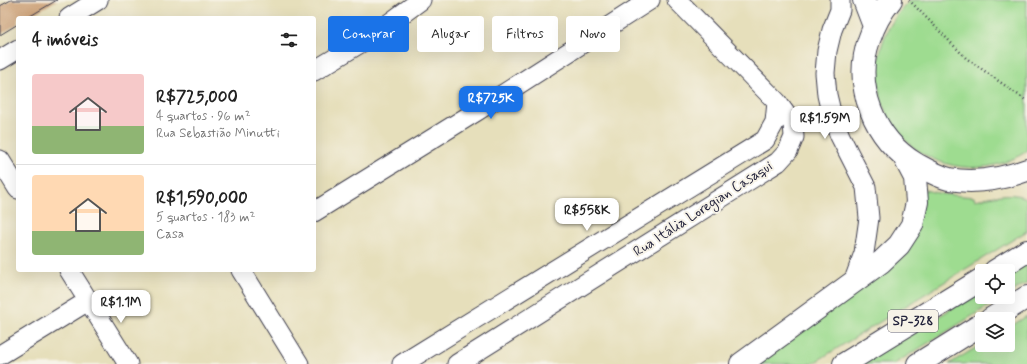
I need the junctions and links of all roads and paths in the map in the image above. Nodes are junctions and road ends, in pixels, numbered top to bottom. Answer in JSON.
{"nodes":[{"id":1,"x":98,"y":0,"type":"edge"},
{"id":2,"x":420,"y":0,"type":"edge"},
{"id":3,"x":650,"y":0,"type":"edge"},
{"id":4,"x":677,"y":0,"type":"edge"},
{"id":5,"x":840,"y":0,"type":"edge"},
{"id":6,"x":864,"y":0,"type":"edge"},
{"id":7,"x":891,"y":0,"type":"edge"},
{"id":8,"x":909,"y":0,"type":"edge"},
{"id":9,"x":74,"y":16,"type":"edge"},
{"id":10,"x":874,"y":26,"type":"junction"},
{"id":11,"x":16,"y":50,"type":"edge"},
{"id":12,"x":0,"y":60,"type":"edge"},
{"id":13,"x":316,"y":70,"type":"edge"},
{"id":14,"x":1027,"y":101,"type":"edge"},
{"id":15,"x":777,"y":102,"type":"junction"},
{"id":16,"x":904,"y":157,"type":"junction"},
{"id":17,"x":0,"y":160,"type":"edge"},
{"id":18,"x":1022,"y":175,"type":"edge"},
{"id":19,"x":16,"y":186,"type":"edge"},
{"id":20,"x":316,"y":211,"type":"edge"},
{"id":21,"x":1027,"y":251,"type":"edge"},
{"id":22,"x":1006,"y":264,"type":"edge"},
{"id":23,"x":70,"y":272,"type":"edge"},
{"id":24,"x":242,"y":272,"type":"edge"},
{"id":25,"x":852,"y":283,"type":"junction"},
{"id":26,"x":975,"y":283,"type":"edge"},
{"id":27,"x":1027,"y":296,"type":"edge"},
{"id":28,"x":88,"y":301,"type":"junction"},
{"id":29,"x":1002,"y":312,"type":"edge"},
{"id":30,"x":975,"y":328,"type":"edge"},
{"id":31,"x":0,"y":355,"type":"edge"},
{"id":32,"x":128,"y":364,"type":"edge"},
{"id":33,"x":299,"y":364,"type":"edge"},
{"id":34,"x":402,"y":364,"type":"edge"},
{"id":35,"x":457,"y":364,"type":"edge"},
{"id":36,"x":741,"y":364,"type":"edge"},
{"id":37,"x":844,"y":364,"type":"edge"},
{"id":38,"x":918,"y":364,"type":"edge"}],
"edges":[{"from":1,"to":9,"type":"street"},
{"from":2,"to":13,"type":"street"},
{"from":3,"to":20,"type":"street"},
{"from":4,"to":15,"type":"street"},
{"from":5,"to":25,"type":"street"},
{"from":6,"to":10,"type":"main road"},
{"from":7,"to":10,"type":"main road"},
{"from":8,"to":14,"type":"path"},
{"from":10,"to":16,"type":"main road"},
{"from":11,"to":12,"type":"street"},
{"from":15,"to":34,"type":"street","name":"Rua Itália Loregian Casaqui"},
{"from":15,"to":35,"type":"street","name":"Rua Itália Loregian Casaqui"},
{"from":16,"to":18,"type":"main road"},
{"from":16,"to":25,"type":"main road"},
{"from":17,"to":19,"type":"street"},
{"from":21,"to":22,"type":"main road"},
{"from":23,"to":28,"type":"street"},
{"from":24,"to":33,"type":"street"},
{"from":25,"to":36,"type":"main road"},
{"from":26,"to":37,"type":"main road","number":"SP-328"},
{"from":27,"to":29,"type":"main road"},
{"from":28,"to":31,"type":"street"},
{"from":28,"to":32,"type":"street"},
{"from":30,"to":38,"type":"main road","number":"SP-328"}]}
